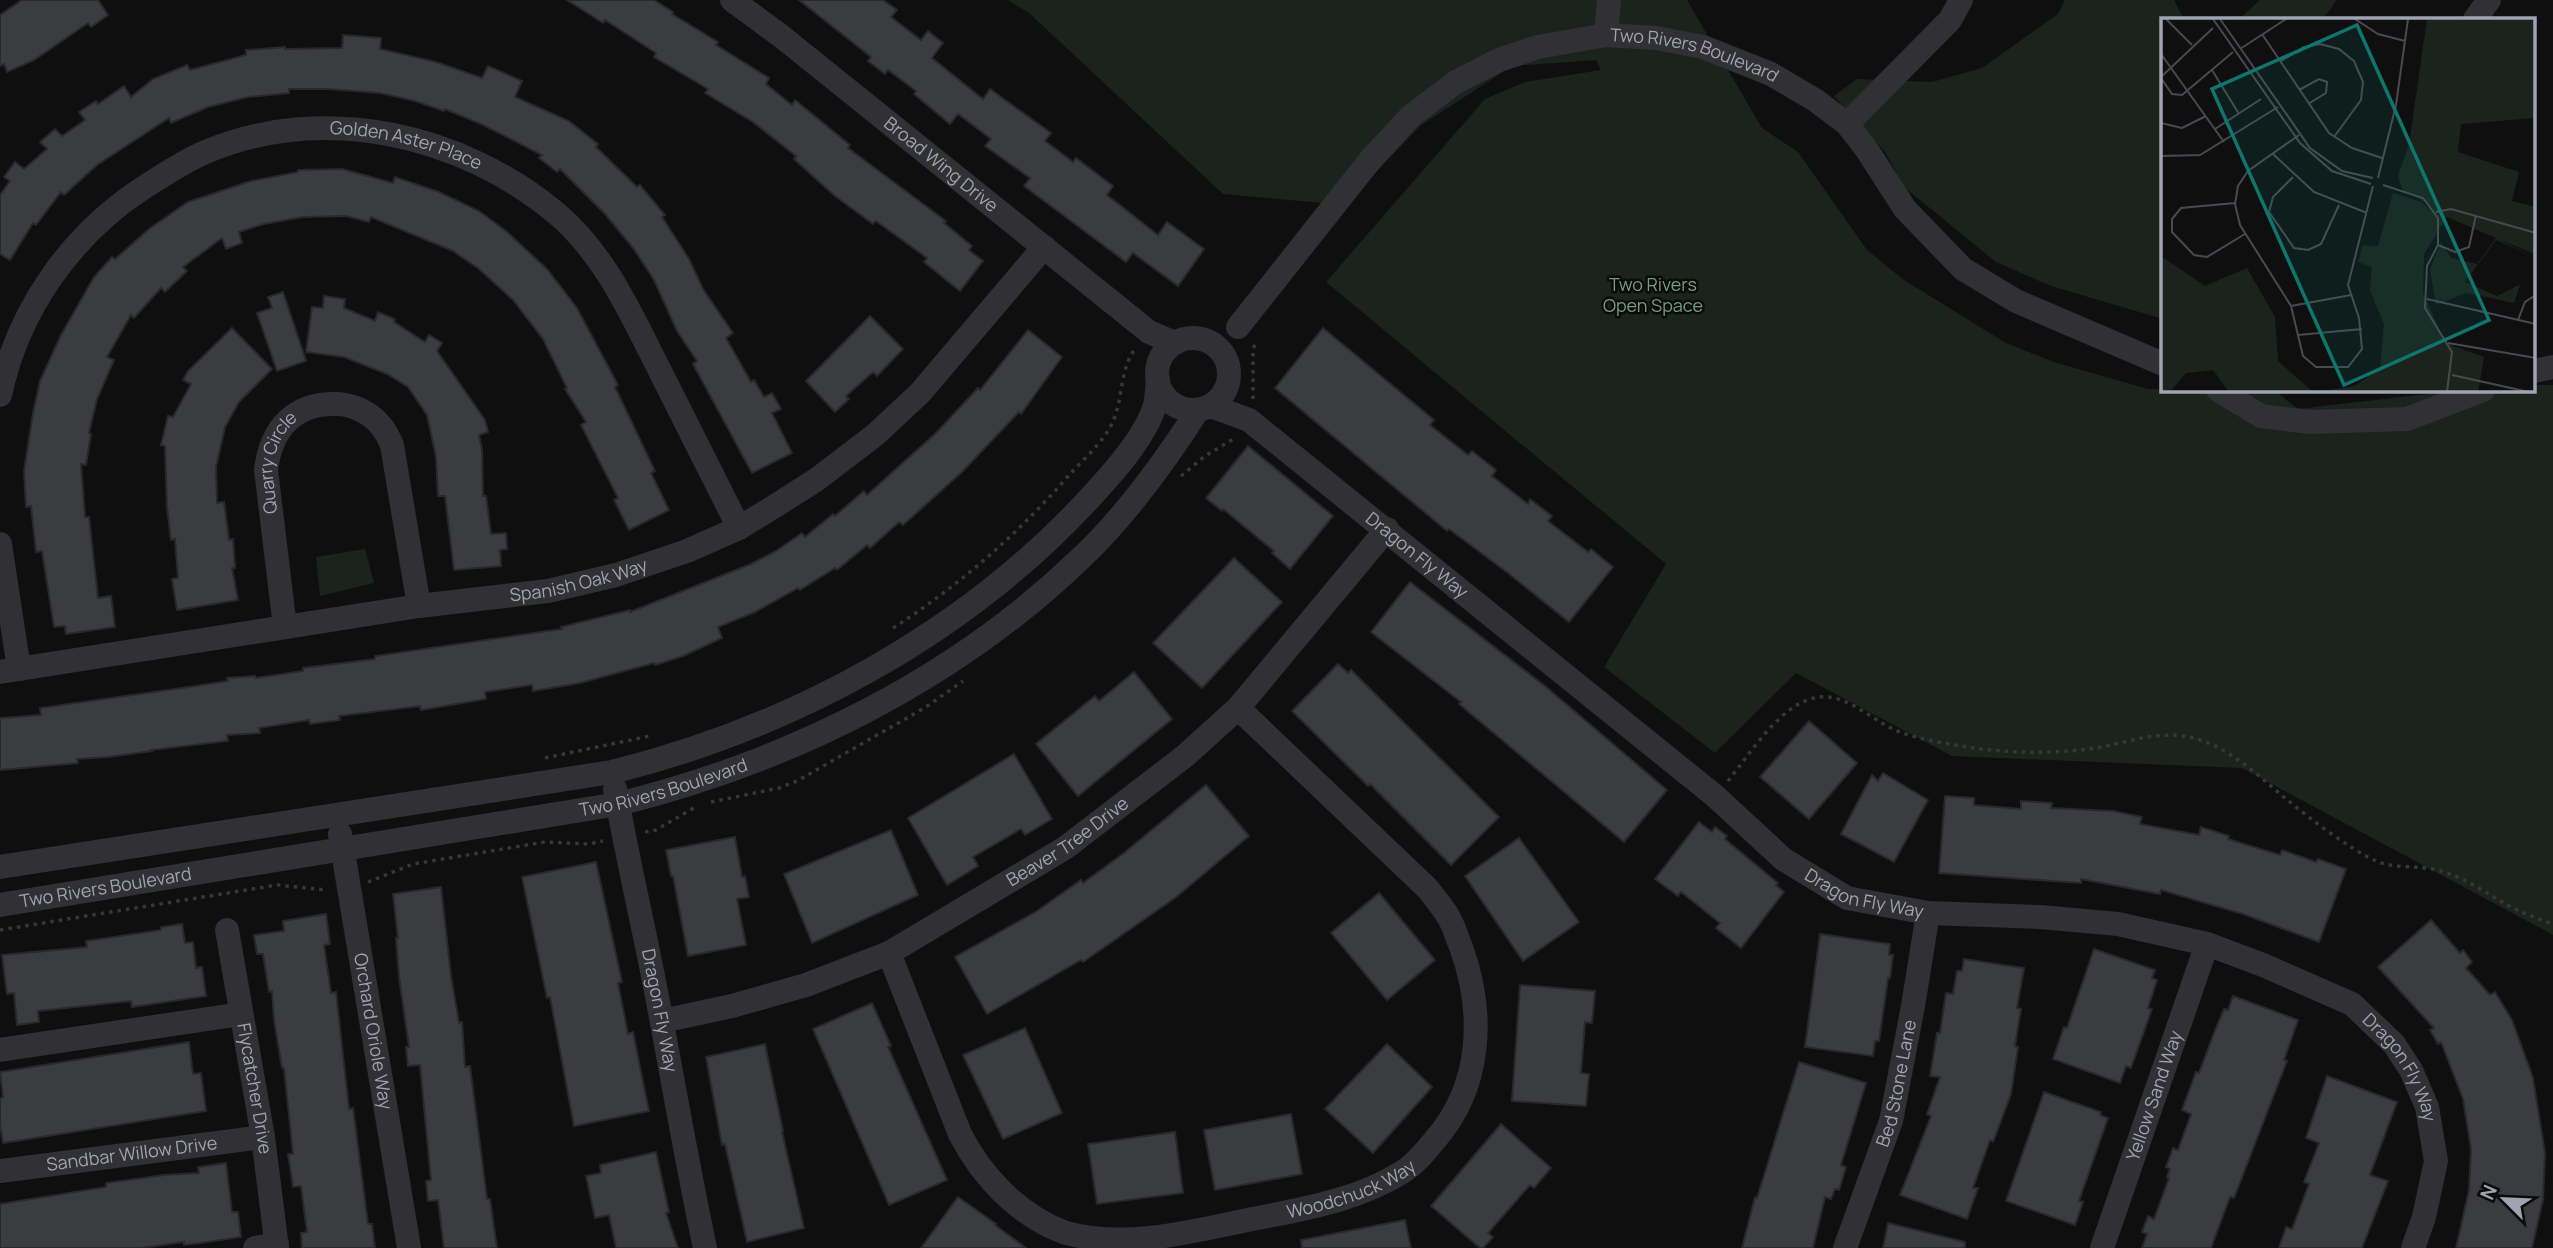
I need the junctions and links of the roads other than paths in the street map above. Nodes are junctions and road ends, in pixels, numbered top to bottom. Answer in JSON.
{"nodes":[{"id":1,"x":732,"y":0,"type":"edge"},
{"id":2,"x":1609,"y":0,"type":"edge"},
{"id":3,"x":1961,"y":0,"type":"edge"},
{"id":4,"x":2489,"y":0,"type":"edge"},
{"id":5,"x":2476,"y":18,"type":"edge"},
{"id":6,"x":1606,"y":35,"type":"junction"},
{"id":7,"x":1847,"y":124,"type":"junction"},
{"id":8,"x":1044,"y":247,"type":"junction"},
{"id":9,"x":1238,"y":327,"type":"junction"},
{"id":10,"x":1149,"y":332,"type":"junction"},
{"id":11,"x":1203,"y":339,"type":"junction"},
{"id":12,"x":1175,"y":343,"type":"junction"},
{"id":13,"x":2161,"y":363,"type":"edge"},
{"id":14,"x":1158,"y":372,"type":"junction"},
{"id":15,"x":1229,"y":377,"type":"junction"},
{"id":16,"x":2221,"y":392,"type":"edge"},
{"id":17,"x":2478,"y":392,"type":"edge"},
{"id":18,"x":0,"y":395,"type":"edge"},
{"id":19,"x":1205,"y":408,"type":"junction"},
{"id":20,"x":1249,"y":420,"type":"junction"},
{"id":21,"x":739,"y":528,"type":"junction"},
{"id":22,"x":1387,"y":530,"type":"junction"},
{"id":23,"x":0,"y":544,"type":"edge"},
{"id":24,"x":419,"y":606,"type":"junction"},
{"id":25,"x":285,"y":627,"type":"junction"},
{"id":26,"x":10,"y":671,"type":"edge"},
{"id":27,"x":1238,"y":708,"type":"junction"},
{"id":28,"x":612,"y":772,"type":"junction"},
{"id":29,"x":618,"y":804,"type":"junction"},
{"id":30,"x":337,"y":814,"type":"junction"},
{"id":31,"x":342,"y":849,"type":"junction"},
{"id":32,"x":0,"y":867,"type":"edge"},
{"id":33,"x":0,"y":905,"type":"edge"},
{"id":34,"x":1928,"y":913,"type":"junction"},
{"id":35,"x":227,"y":930,"type":"dead end"},
{"id":36,"x":2207,"y":944,"type":"junction"},
{"id":37,"x":889,"y":953,"type":"junction"},
{"id":38,"x":240,"y":1014,"type":"junction"},
{"id":39,"x":662,"y":1021,"type":"junction"},
{"id":40,"x":0,"y":1050,"type":"edge"},
{"id":41,"x":263,"y":1137,"type":"junction"},
{"id":42,"x":0,"y":1171,"type":"edge"},
{"id":43,"x":270,"y":1247,"type":"edge"},
{"id":44,"x":409,"y":1248,"type":"edge"},
{"id":45,"x":705,"y":1248,"type":"edge"},
{"id":46,"x":1845,"y":1248,"type":"edge"},
{"id":47,"x":2102,"y":1248,"type":"edge"},
{"id":48,"x":2413,"y":1248,"type":"edge"}],
"edges":[{"from":1,"to":8,"type":"street","name":"Broad Wing Drive"},
{"from":2,"to":6,"type":"street"},
{"from":3,"to":7,"type":"street"},
{"from":4,"to":5,"type":"street"},
{"from":6,"to":7,"type":"street","name":"Two Rivers Boulevard"},
{"from":6,"to":9,"type":"street","name":"Two Rivers Boulevard"},
{"from":7,"to":13,"type":"street","name":"Two Rivers Boulevard"},
{"from":8,"to":10,"type":"street","name":"Broad Wing Drive"},
{"from":8,"to":21,"type":"street","name":"Spanish Oak Way"},
{"from":9,"to":11,"type":"street"},
{"from":9,"to":15,"type":"street","name":"Two Rivers Boulevard"},
{"from":10,"to":12,"type":"street","name":"Broad Wing Drive"},
{"from":10,"to":14,"type":"street"},
{"from":11,"to":12,"type":"street"},
{"from":11,"to":15,"type":"street"},
{"from":12,"to":14,"type":"street","name":"Two Rivers Boulevard"},
{"from":14,"to":19,"type":"street"},
{"from":14,"to":28,"type":"street","name":"Two Rivers Boulevard"},
{"from":15,"to":19,"type":"street","name":"Two Rivers Boulevard"},
{"from":15,"to":20,"type":"street","name":"Dragon Fly Way"},
{"from":16,"to":17,"type":"street"},
{"from":18,"to":21,"type":"street","name":"Golden Aster Place"},
{"from":19,"to":20,"type":"street","name":"Dragon Fly Way"},
{"from":19,"to":29,"type":"street","name":"Two Rivers Boulevard"},
{"from":20,"to":22,"type":"street","name":"Dragon Fly Way"},
{"from":21,"to":24,"type":"street","name":"Spanish Oak Way"},
{"from":22,"to":27,"type":"street","name":"Beaver Tree Drive"},
{"from":22,"to":34,"type":"street","name":"Dragon Fly Way"},
{"from":23,"to":26,"type":"street"},
{"from":24,"to":25,"type":"street","name":"Spanish Oak Way"},
{"from":24,"to":25,"type":"street","name":"Quarry Circle"},
{"from":25,"to":26,"type":"street","name":"Spanish Oak Way"},
{"from":27,"to":37,"type":"street","name":"Beaver Tree Drive"},
{"from":27,"to":37,"type":"street","name":"Woodchuck Way"},
{"from":28,"to":29,"type":"street","name":"Dragon Fly Way"},
{"from":28,"to":30,"type":"street","name":"Two Rivers Boulevard"},
{"from":29,"to":31,"type":"street","name":"Two Rivers Boulevard"},
{"from":29,"to":39,"type":"street","name":"Dragon Fly Way"},
{"from":30,"to":31,"type":"street","name":"Orchard Oriole Way"},
{"from":30,"to":32,"type":"street","name":"Two Rivers Boulevard"},
{"from":31,"to":33,"type":"street","name":"Two Rivers Boulevard"},
{"from":31,"to":44,"type":"street","name":"Orchard Oriole Way"},
{"from":34,"to":36,"type":"street","name":"Dragon Fly Way"},
{"from":34,"to":46,"type":"street","name":"Bed Stone Lane"},
{"from":35,"to":38,"type":"street","name":"Flycatcher Drive"},
{"from":36,"to":47,"type":"street","name":"Yellow Sand Way"},
{"from":36,"to":48,"type":"street","name":"Dragon Fly Way"},
{"from":37,"to":39,"type":"street","name":"Beaver Tree Drive"},
{"from":38,"to":40,"type":"street"},
{"from":38,"to":41,"type":"street","name":"Flycatcher Drive"},
{"from":39,"to":45,"type":"street","name":"Dragon Fly Way"},
{"from":41,"to":42,"type":"street","name":"Sandbar Willow Drive"},
{"from":41,"to":43,"type":"street","name":"Flycatcher Drive"}]}
